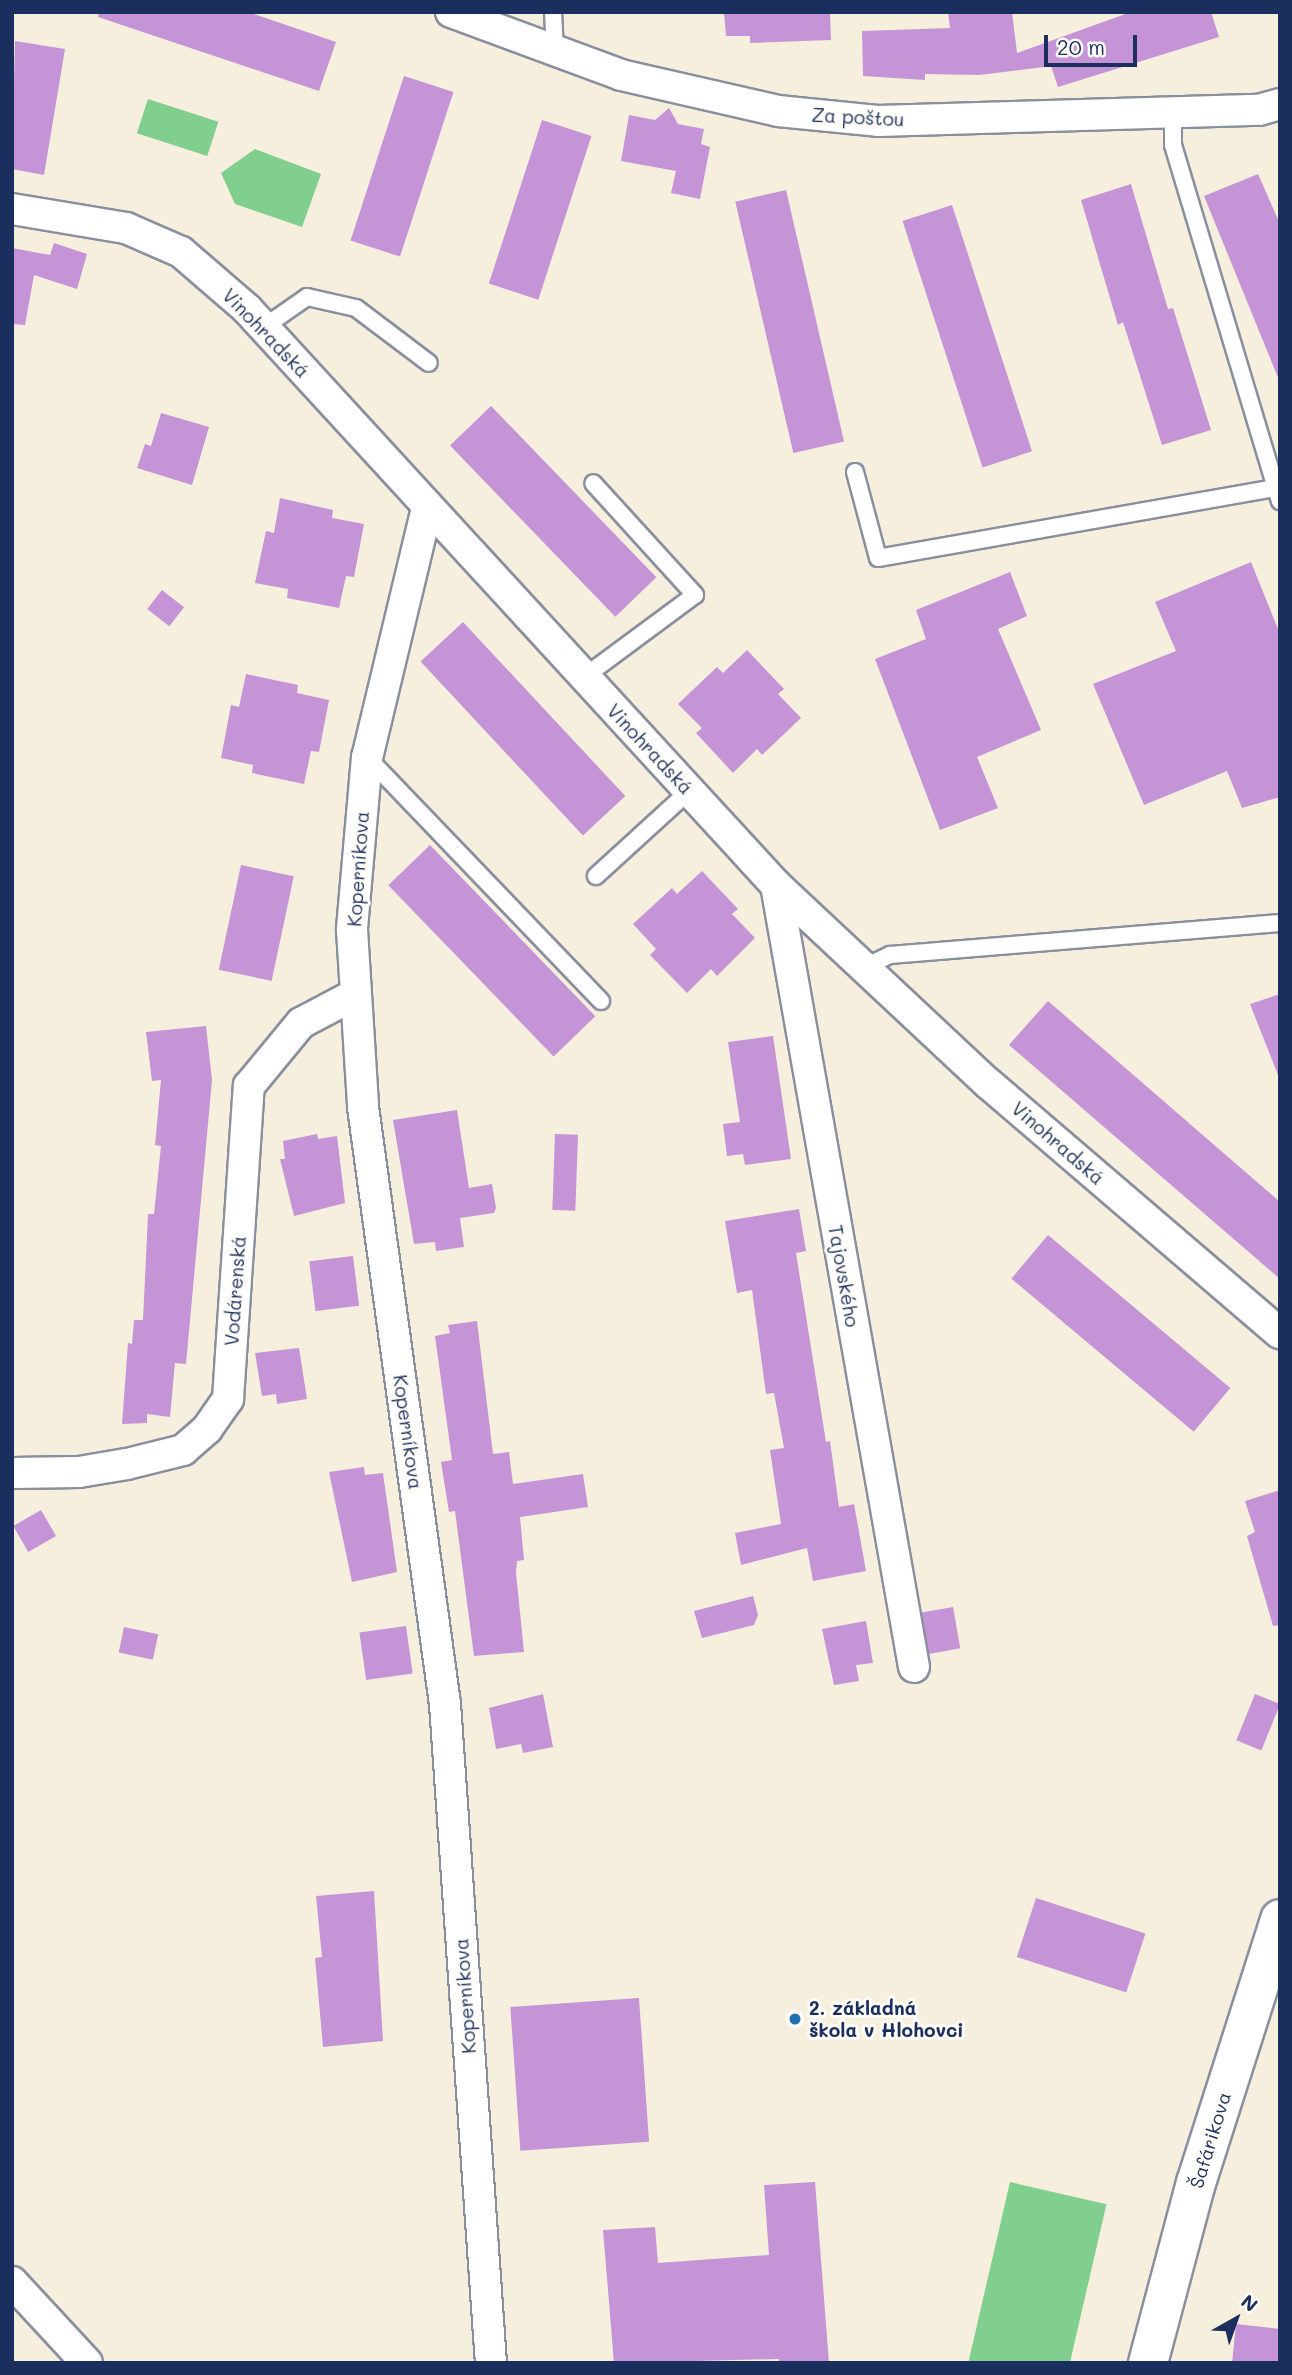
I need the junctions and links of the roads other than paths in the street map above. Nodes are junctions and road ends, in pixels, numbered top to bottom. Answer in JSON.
{"nodes":[{"id":1,"x":451,"y":12,"type":"edge"},
{"id":2,"x":553,"y":12,"type":"edge"},
{"id":3,"x":555,"y":51,"type":"junction"},
{"id":4,"x":1280,"y":104,"type":"edge"},
{"id":5,"x":1173,"y":113,"type":"junction"},
{"id":6,"x":12,"y":209,"type":"edge"},
{"id":7,"x":264,"y":327,"type":"junction"},
{"id":8,"x":429,"y":363,"type":"dead end"},
{"id":9,"x":855,"y":472,"type":"dead end"},
{"id":10,"x":593,"y":483,"type":"dead end"},
{"id":11,"x":1278,"y":492,"type":"edge"},
{"id":12,"x":427,"y":508,"type":"junction"},
{"id":13,"x":584,"y":677,"type":"junction"},
{"id":14,"x":367,"y":757,"type":"junction"},
{"id":15,"x":689,"y":791,"type":"junction"},
{"id":16,"x":596,"y":876,"type":"dead end"},
{"id":17,"x":776,"y":885,"type":"junction"},
{"id":18,"x":1280,"y":923,"type":"edge"},
{"id":19,"x":863,"y":968,"type":"junction"},
{"id":20,"x":356,"y":994,"type":"junction"},
{"id":21,"x":601,"y":1001,"type":"dead end"},
{"id":22,"x":1280,"y":1333,"type":"edge"},
{"id":23,"x":12,"y":1473,"type":"edge"},
{"id":24,"x":914,"y":1667,"type":"dead end"},
{"id":25,"x":1280,"y":1919,"type":"edge"},
{"id":26,"x":12,"y":2282,"type":"edge"},
{"id":27,"x":87,"y":2363,"type":"edge"},
{"id":28,"x":491,"y":2363,"type":"edge"},
{"id":29,"x":1148,"y":2363,"type":"edge"}],
"edges":[{"from":1,"to":3,"type":"street","name":"Za poštou"},
{"from":2,"to":3,"type":"lane"},
{"from":3,"to":5,"type":"street","name":"Za poštou"},
{"from":4,"to":5,"type":"street","name":"Za poštou"},
{"from":5,"to":11,"type":"lane"},
{"from":6,"to":7,"type":"street","name":"Vinohradská"},
{"from":7,"to":8,"type":"lane"},
{"from":7,"to":12,"type":"street","name":"Vinohradská"},
{"from":9,"to":11,"type":"lane"},
{"from":10,"to":13,"type":"lane"},
{"from":12,"to":13,"type":"street","name":"Vinohradská"},
{"from":12,"to":14,"type":"street","name":"Koperníkova"},
{"from":13,"to":15,"type":"street","name":"Vinohradská"},
{"from":14,"to":20,"type":"street","name":"Koperníkova"},
{"from":14,"to":21,"type":"lane"},
{"from":15,"to":16,"type":"lane"},
{"from":15,"to":17,"type":"street","name":"Vinohradská"},
{"from":17,"to":19,"type":"street","name":"Vinohradská"},
{"from":17,"to":24,"type":"street","name":"Tajovského"},
{"from":18,"to":19,"type":"lane"},
{"from":19,"to":22,"type":"street","name":"Vinohradská"},
{"from":20,"to":23,"type":"street","name":"Vodárenská"},
{"from":20,"to":28,"type":"street","name":"Koperníkova"},
{"from":25,"to":29,"type":"main road","name":"Šafárikova"},
{"from":26,"to":27,"type":"street"}]}
